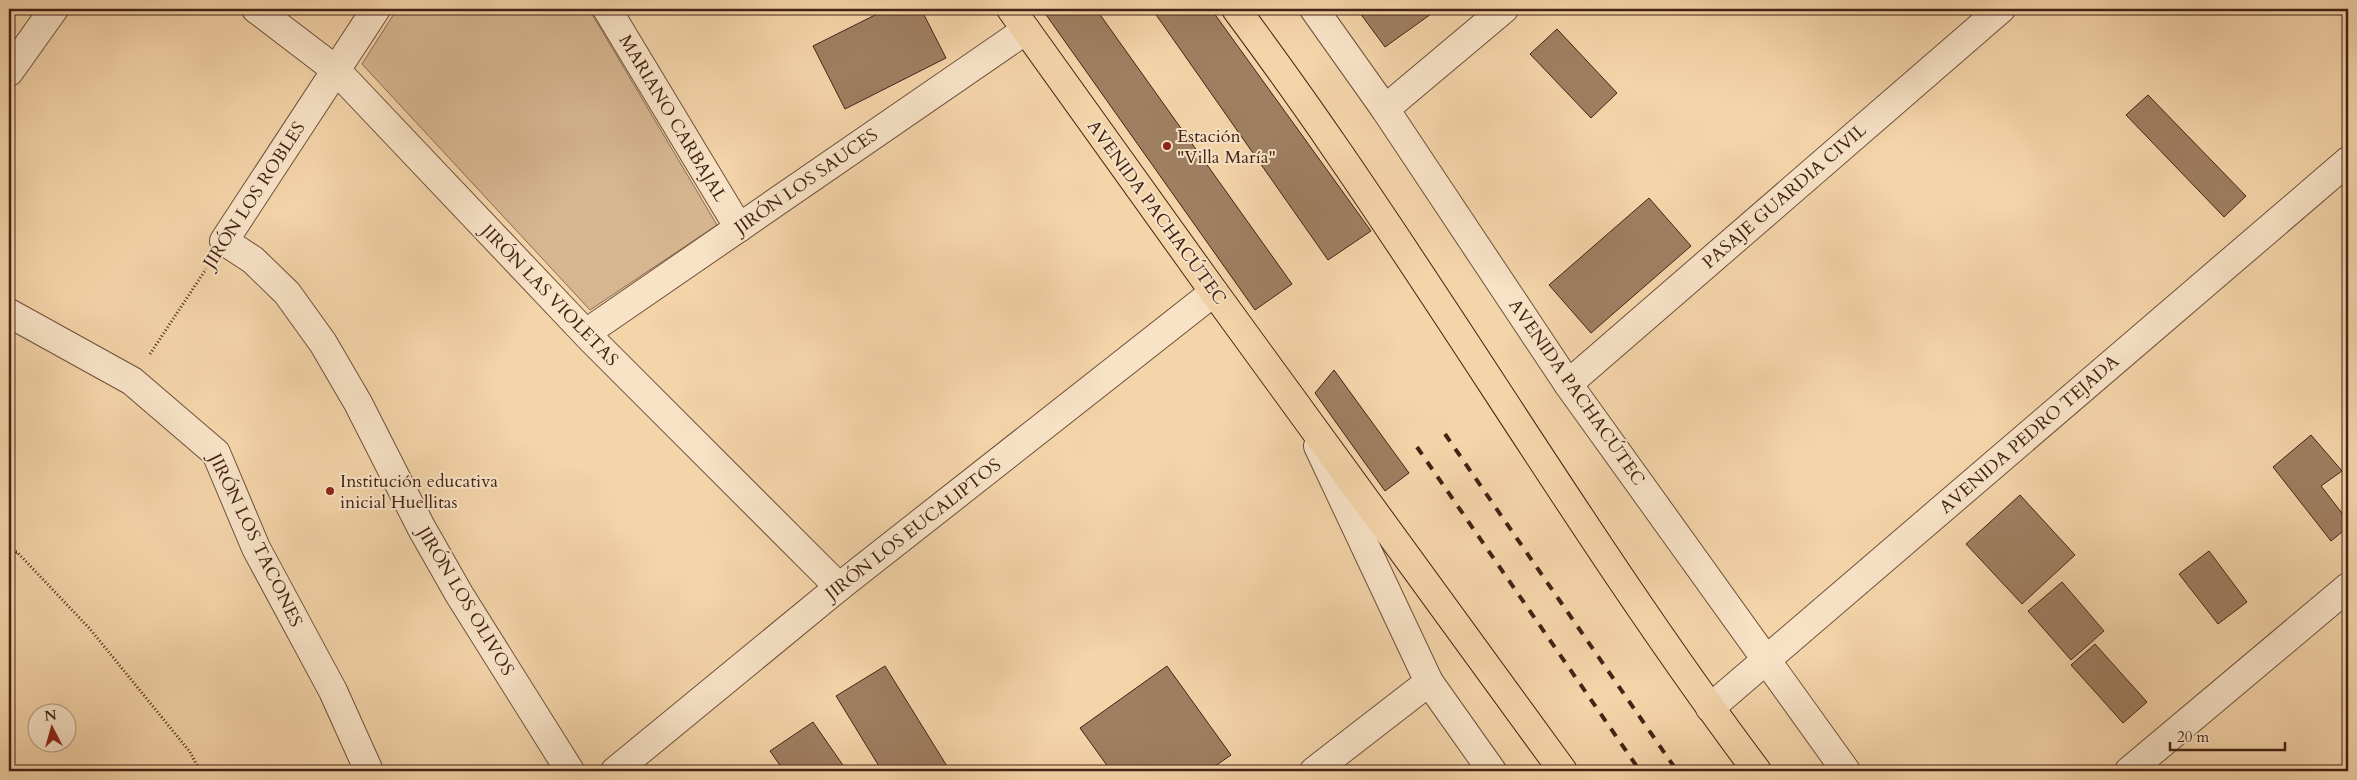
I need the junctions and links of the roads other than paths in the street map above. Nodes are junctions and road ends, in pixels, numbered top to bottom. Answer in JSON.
{"nodes":[{"id":1,"x":54,"y":9,"type":"edge"},
{"id":2,"x":256,"y":9,"type":"edge"},
{"id":3,"x":376,"y":9,"type":"edge"},
{"id":4,"x":607,"y":9,"type":"edge"},
{"id":5,"x":1236,"y":9,"type":"edge"},
{"id":6,"x":1314,"y":9,"type":"edge"},
{"id":7,"x":1504,"y":9,"type":"edge"},
{"id":8,"x":2001,"y":9,"type":"edge"},
{"id":9,"x":1019,"y":19,"type":"edge"},
{"id":10,"x":336,"y":70,"type":"junction"},
{"id":11,"x":9,"y":72,"type":"edge"},
{"id":12,"x":1386,"y":109,"type":"junction"},
{"id":13,"x":2348,"y":161,"type":"edge"},
{"id":14,"x":738,"y":228,"type":"junction"},
{"id":15,"x":224,"y":241,"type":"joint"},
{"id":16,"x":1214,"y":292,"type":"junction"},
{"id":17,"x":9,"y":313,"type":"edge"},
{"id":18,"x":586,"y":333,"type":"junction"},
{"id":19,"x":1568,"y":384,"type":"junction"},
{"id":20,"x":1304,"y":415,"type":"junction"},
{"id":21,"x":2348,"y":586,"type":"edge"},
{"id":22,"x":839,"y":587,"type":"junction"},
{"id":23,"x":1765,"y":660,"type":"junction"},
{"id":24,"x":1429,"y":682,"type":"junction"},
{"id":25,"x":1710,"y":708,"type":"junction"},
{"id":26,"x":369,"y":771,"type":"edge"},
{"id":27,"x":570,"y":771,"type":"edge"},
{"id":28,"x":615,"y":771,"type":"edge"},
{"id":29,"x":1314,"y":771,"type":"edge"},
{"id":30,"x":1492,"y":771,"type":"edge"},
{"id":31,"x":1564,"y":771,"type":"edge"},
{"id":32,"x":1758,"y":771,"type":"edge"},
{"id":33,"x":1846,"y":771,"type":"edge"},
{"id":34,"x":2129,"y":771,"type":"edge"}],
"edges":[{"from":1,"to":11,"type":"street"},
{"from":2,"to":10,"type":"street","name":"JIRÓN LAS VIOLETAS"},
{"from":3,"to":10,"type":"street","name":"JIRÓN LOS ROBLES"},
{"from":4,"to":14,"type":"street","name":"MARIANO CARBAJAL"},
{"from":5,"to":25,"type":"main road"},
{"from":6,"to":12,"type":"street","name":"AVENIDA PACHACÚTEC"},
{"from":7,"to":12,"type":"street"},
{"from":8,"to":19,"type":"street","name":"PASAJE GUARDIA CIVIL"},
{"from":9,"to":14,"type":"street","name":"JIRÓN LOS SAUCES"},
{"from":9,"to":16,"type":"main road","name":"AVENIDA PACHACÚTEC"},
{"from":10,"to":15,"type":"street","name":"JIRÓN LOS ROBLES"},
{"from":10,"to":18,"type":"street","name":"JIRÓN LAS VIOLETAS"},
{"from":12,"to":19,"type":"street","name":"AVENIDA PACHACÚTEC"},
{"from":13,"to":23,"type":"street","name":"AVENIDA PEDRO TEJADA"},
{"from":14,"to":18,"type":"street","name":"JIRÓN LOS SAUCES"},
{"from":15,"to":27,"type":"street","name":"JIRÓN LOS OLIVOS"},
{"from":16,"to":20,"type":"main road","name":"AVENIDA PACHACÚTEC"},
{"from":16,"to":22,"type":"street","name":"JIRÓN LOS EUCALIPTOS"},
{"from":17,"to":26,"type":"street","name":"JIRÓN LOS TACONES"},
{"from":18,"to":22,"type":"street","name":"JIRÓN LAS VIOLETAS"},
{"from":19,"to":23,"type":"street","name":"AVENIDA PACHACÚTEC"},
{"from":20,"to":24,"type":"street","name":"AVENIDA PACHACÚTEC"},
{"from":20,"to":31,"type":"main road","name":"AVENIDA PACHACÚTEC"},
{"from":21,"to":34,"type":"street"},
{"from":22,"to":28,"type":"street","name":"JIRÓN LOS EUCALIPTOS"},
{"from":23,"to":25,"type":"street","name":"AVENIDA PEDRO TEJADA"},
{"from":23,"to":33,"type":"street","name":"AVENIDA PACHACÚTEC"},
{"from":24,"to":29,"type":"street"},
{"from":24,"to":30,"type":"street","name":"AVENIDA PACHACÚTEC"},
{"from":25,"to":32,"type":"main road"}]}
